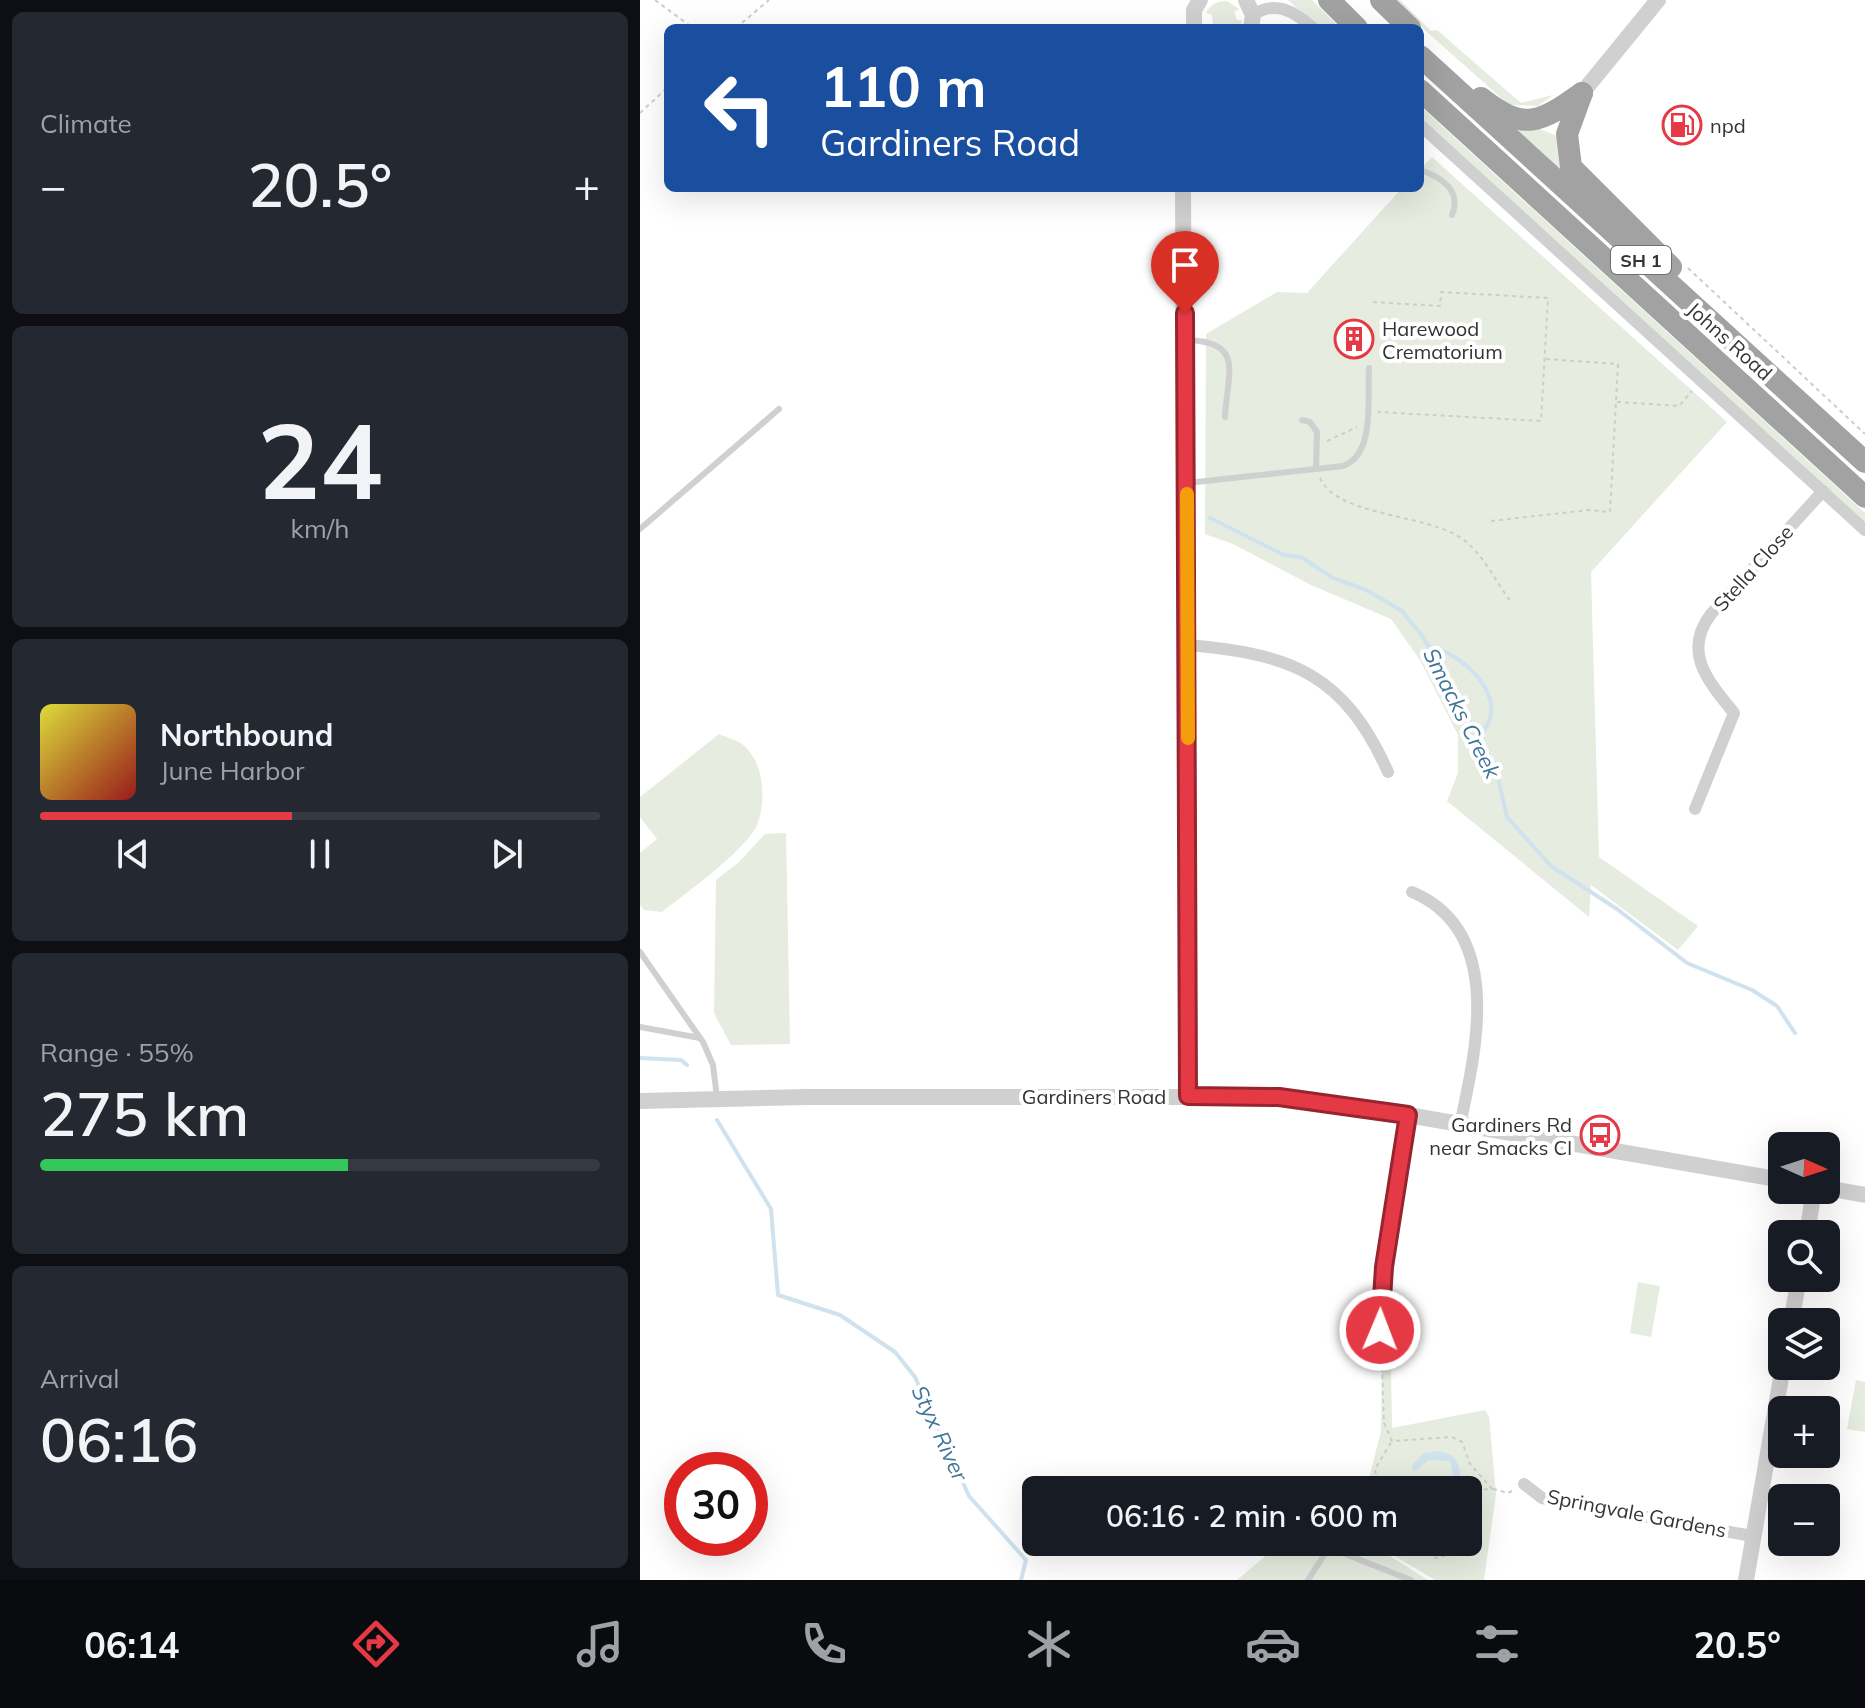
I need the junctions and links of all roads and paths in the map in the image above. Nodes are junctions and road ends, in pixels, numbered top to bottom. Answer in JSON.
{"nodes":[{"id":1,"x":655,"y":0,"type":"edge"},
{"id":2,"x":769,"y":0,"type":"edge"},
{"id":3,"x":1200,"y":0,"type":"edge"},
{"id":4,"x":1329,"y":0,"type":"edge"},
{"id":5,"x":1364,"y":0,"type":"edge"},
{"id":6,"x":1381,"y":0,"type":"edge"},
{"id":7,"x":1658,"y":0,"type":"edge"},
{"id":8,"x":1250,"y":14,"type":"edge"},
{"id":9,"x":688,"y":24,"type":"edge"},
{"id":10,"x":741,"y":24,"type":"edge"},
{"id":11,"x":1194,"y":24,"type":"edge"},
{"id":12,"x":1308,"y":24,"type":"edge"},
{"id":13,"x":1353,"y":24,"type":"edge"},
{"id":14,"x":1388,"y":24,"type":"edge"},
{"id":15,"x":1406,"y":24,"type":"edge"},
{"id":16,"x":1424,"y":42,"type":"edge"},
{"id":17,"x":1424,"y":60,"type":"edge"},
{"id":18,"x":664,"y":91,"type":"edge"},
{"id":19,"x":1582,"y":93,"type":"junction"},
{"id":20,"x":1424,"y":94,"type":"edge"},
{"id":21,"x":640,"y":113,"type":"edge"},
{"id":22,"x":1424,"y":129,"type":"edge"},
{"id":23,"x":1424,"y":171,"type":"edge"},
{"id":24,"x":1183,"y":192,"type":"edge"},
{"id":25,"x":1452,"y":215,"type":"dead end"},
{"id":26,"x":1373,"y":302,"type":"dead end"},
{"id":27,"x":1185,"y":340,"type":"junction"},
{"id":28,"x":1544,"y":359,"type":"junction"},
{"id":29,"x":1369,"y":368,"type":"dead end"},
{"id":30,"x":1701,"y":380,"type":"junction"},
{"id":31,"x":1616,"y":402,"type":"junction"},
{"id":32,"x":779,"y":409,"type":"dead end"},
{"id":33,"x":1366,"y":412,"type":"junction"},
{"id":34,"x":1225,"y":417,"type":"dead end"},
{"id":35,"x":1302,"y":420,"type":"dead end"},
{"id":36,"x":1366,"y":422,"type":"junction"},
{"id":37,"x":1317,"y":441,"type":"junction"},
{"id":38,"x":1865,"y":448,"type":"edge"},
{"id":39,"x":1865,"y":462,"type":"edge"},
{"id":40,"x":1316,"y":469,"type":"junction"},
{"id":41,"x":1187,"y":483,"type":"junction"},
{"id":42,"x":1823,"y":491,"type":"junction"},
{"id":43,"x":1865,"y":497,"type":"edge"},
{"id":44,"x":1491,"y":521,"type":"dead end"},
{"id":45,"x":640,"y":529,"type":"edge"},
{"id":46,"x":1865,"y":530,"type":"edge"},
{"id":47,"x":1511,"y":602,"type":"dead end"},
{"id":48,"x":1188,"y":645,"type":"junction"},
{"id":49,"x":1388,"y":772,"type":"dead end"},
{"id":50,"x":1695,"y":809,"type":"dead end"},
{"id":51,"x":1412,"y":892,"type":"dead end"},
{"id":52,"x":640,"y":952,"type":"edge"},
{"id":53,"x":640,"y":1027,"type":"edge"},
{"id":54,"x":700,"y":1038,"type":"junction"},
{"id":55,"x":1188,"y":1096,"type":"junction"},
{"id":56,"x":717,"y":1099,"type":"junction"},
{"id":57,"x":640,"y":1101,"type":"edge"},
{"id":58,"x":1408,"y":1115,"type":"junction"},
{"id":59,"x":1460,"y":1125,"type":"junction"},
{"id":60,"x":1768,"y":1178,"type":"edge"},
{"id":61,"x":1840,"y":1191,"type":"edge"},
{"id":62,"x":1865,"y":1195,"type":"edge"},
{"id":63,"x":1369,"y":1349,"type":"dead end"},
{"id":64,"x":1382,"y":1367,"type":"dead end"},
{"id":65,"x":1780,"y":1380,"type":"edge"},
{"id":66,"x":1392,"y":1441,"type":"junction"},
{"id":67,"x":1376,"y":1476,"type":"edge"},
{"id":68,"x":1524,"y":1484,"type":"joint"},
{"id":69,"x":1492,"y":1489,"type":"junction"},
{"id":70,"x":1482,"y":1490,"type":"edge"},
{"id":71,"x":1752,"y":1536,"type":"junction"},
{"id":72,"x":1308,"y":1580,"type":"edge"},
{"id":73,"x":1411,"y":1580,"type":"edge"},
{"id":74,"x":1746,"y":1580,"type":"edge"}],
"edges":[{"from":1,"to":9,"type":"path"},
{"from":2,"to":10,"type":"path"},
{"from":3,"to":11,"type":"street"},
{"from":4,"to":13,"type":"highway"},
{"from":5,"to":14,"type":"highway"},
{"from":6,"to":15,"type":"highway"},
{"from":7,"to":19,"type":"street"},
{"from":8,"to":12,"type":"street"},
{"from":16,"to":19,"type":"highway"},
{"from":17,"to":39,"type":"highway","name":"Johns Road","number":"SH 1"},
{"from":18,"to":21,"type":"path"},
{"from":19,"to":38,"type":"highway","number":"SH 1"},
{"from":20,"to":43,"type":"highway","name":"Johns Road","number":"SH 1"},
{"from":22,"to":30,"type":"street"},
{"from":23,"to":25,"type":"lane"},
{"from":24,"to":27,"type":"street"},
{"from":26,"to":28,"type":"path"},
{"from":27,"to":34,"type":"lane"},
{"from":27,"to":41,"type":"street"},
{"from":28,"to":31,"type":"path"},
{"from":28,"to":33,"type":"path"},
{"from":29,"to":33,"type":"lane"},
{"from":30,"to":31,"type":"path"},
{"from":30,"to":42,"type":"street"},
{"from":31,"to":44,"type":"path"},
{"from":32,"to":45,"type":"lane"},
{"from":33,"to":36,"type":"lane"},
{"from":35,"to":37,"type":"lane"},
{"from":36,"to":37,"type":"path"},
{"from":36,"to":40,"type":"lane"},
{"from":37,"to":40,"type":"lane"},
{"from":40,"to":41,"type":"lane"},
{"from":40,"to":47,"type":"path"},
{"from":41,"to":48,"type":"street"},
{"from":42,"to":46,"type":"street"},
{"from":42,"to":50,"type":"street","name":"Stella Close"},
{"from":48,"to":49,"type":"street"},
{"from":48,"to":55,"type":"street"},
{"from":51,"to":59,"type":"street"},
{"from":52,"to":54,"type":"lane"},
{"from":53,"to":54,"type":"lane"},
{"from":54,"to":56,"type":"lane"},
{"from":55,"to":56,"type":"street","name":"Gardiners Road"},
{"from":55,"to":58,"type":"street","name":"Gardiners Road"},
{"from":56,"to":57,"type":"street","name":"Gardiners Road"},
{"from":58,"to":59,"type":"street","name":"Gardiners Road"},
{"from":58,"to":63,"type":"street"},
{"from":59,"to":60,"type":"street","name":"Gardiners Road"},
{"from":61,"to":62,"type":"street"},
{"from":64,"to":66,"type":"path"},
{"from":65,"to":71,"type":"street"},
{"from":66,"to":67,"type":"path"},
{"from":66,"to":69,"type":"path"},
{"from":68,"to":69,"type":"path"},
{"from":68,"to":71,"type":"street","name":"Springvale Gardens"},
{"from":69,"to":70,"type":"path"},
{"from":71,"to":74,"type":"street"},
{"from":72,"to":73,"type":"lane"}]}
